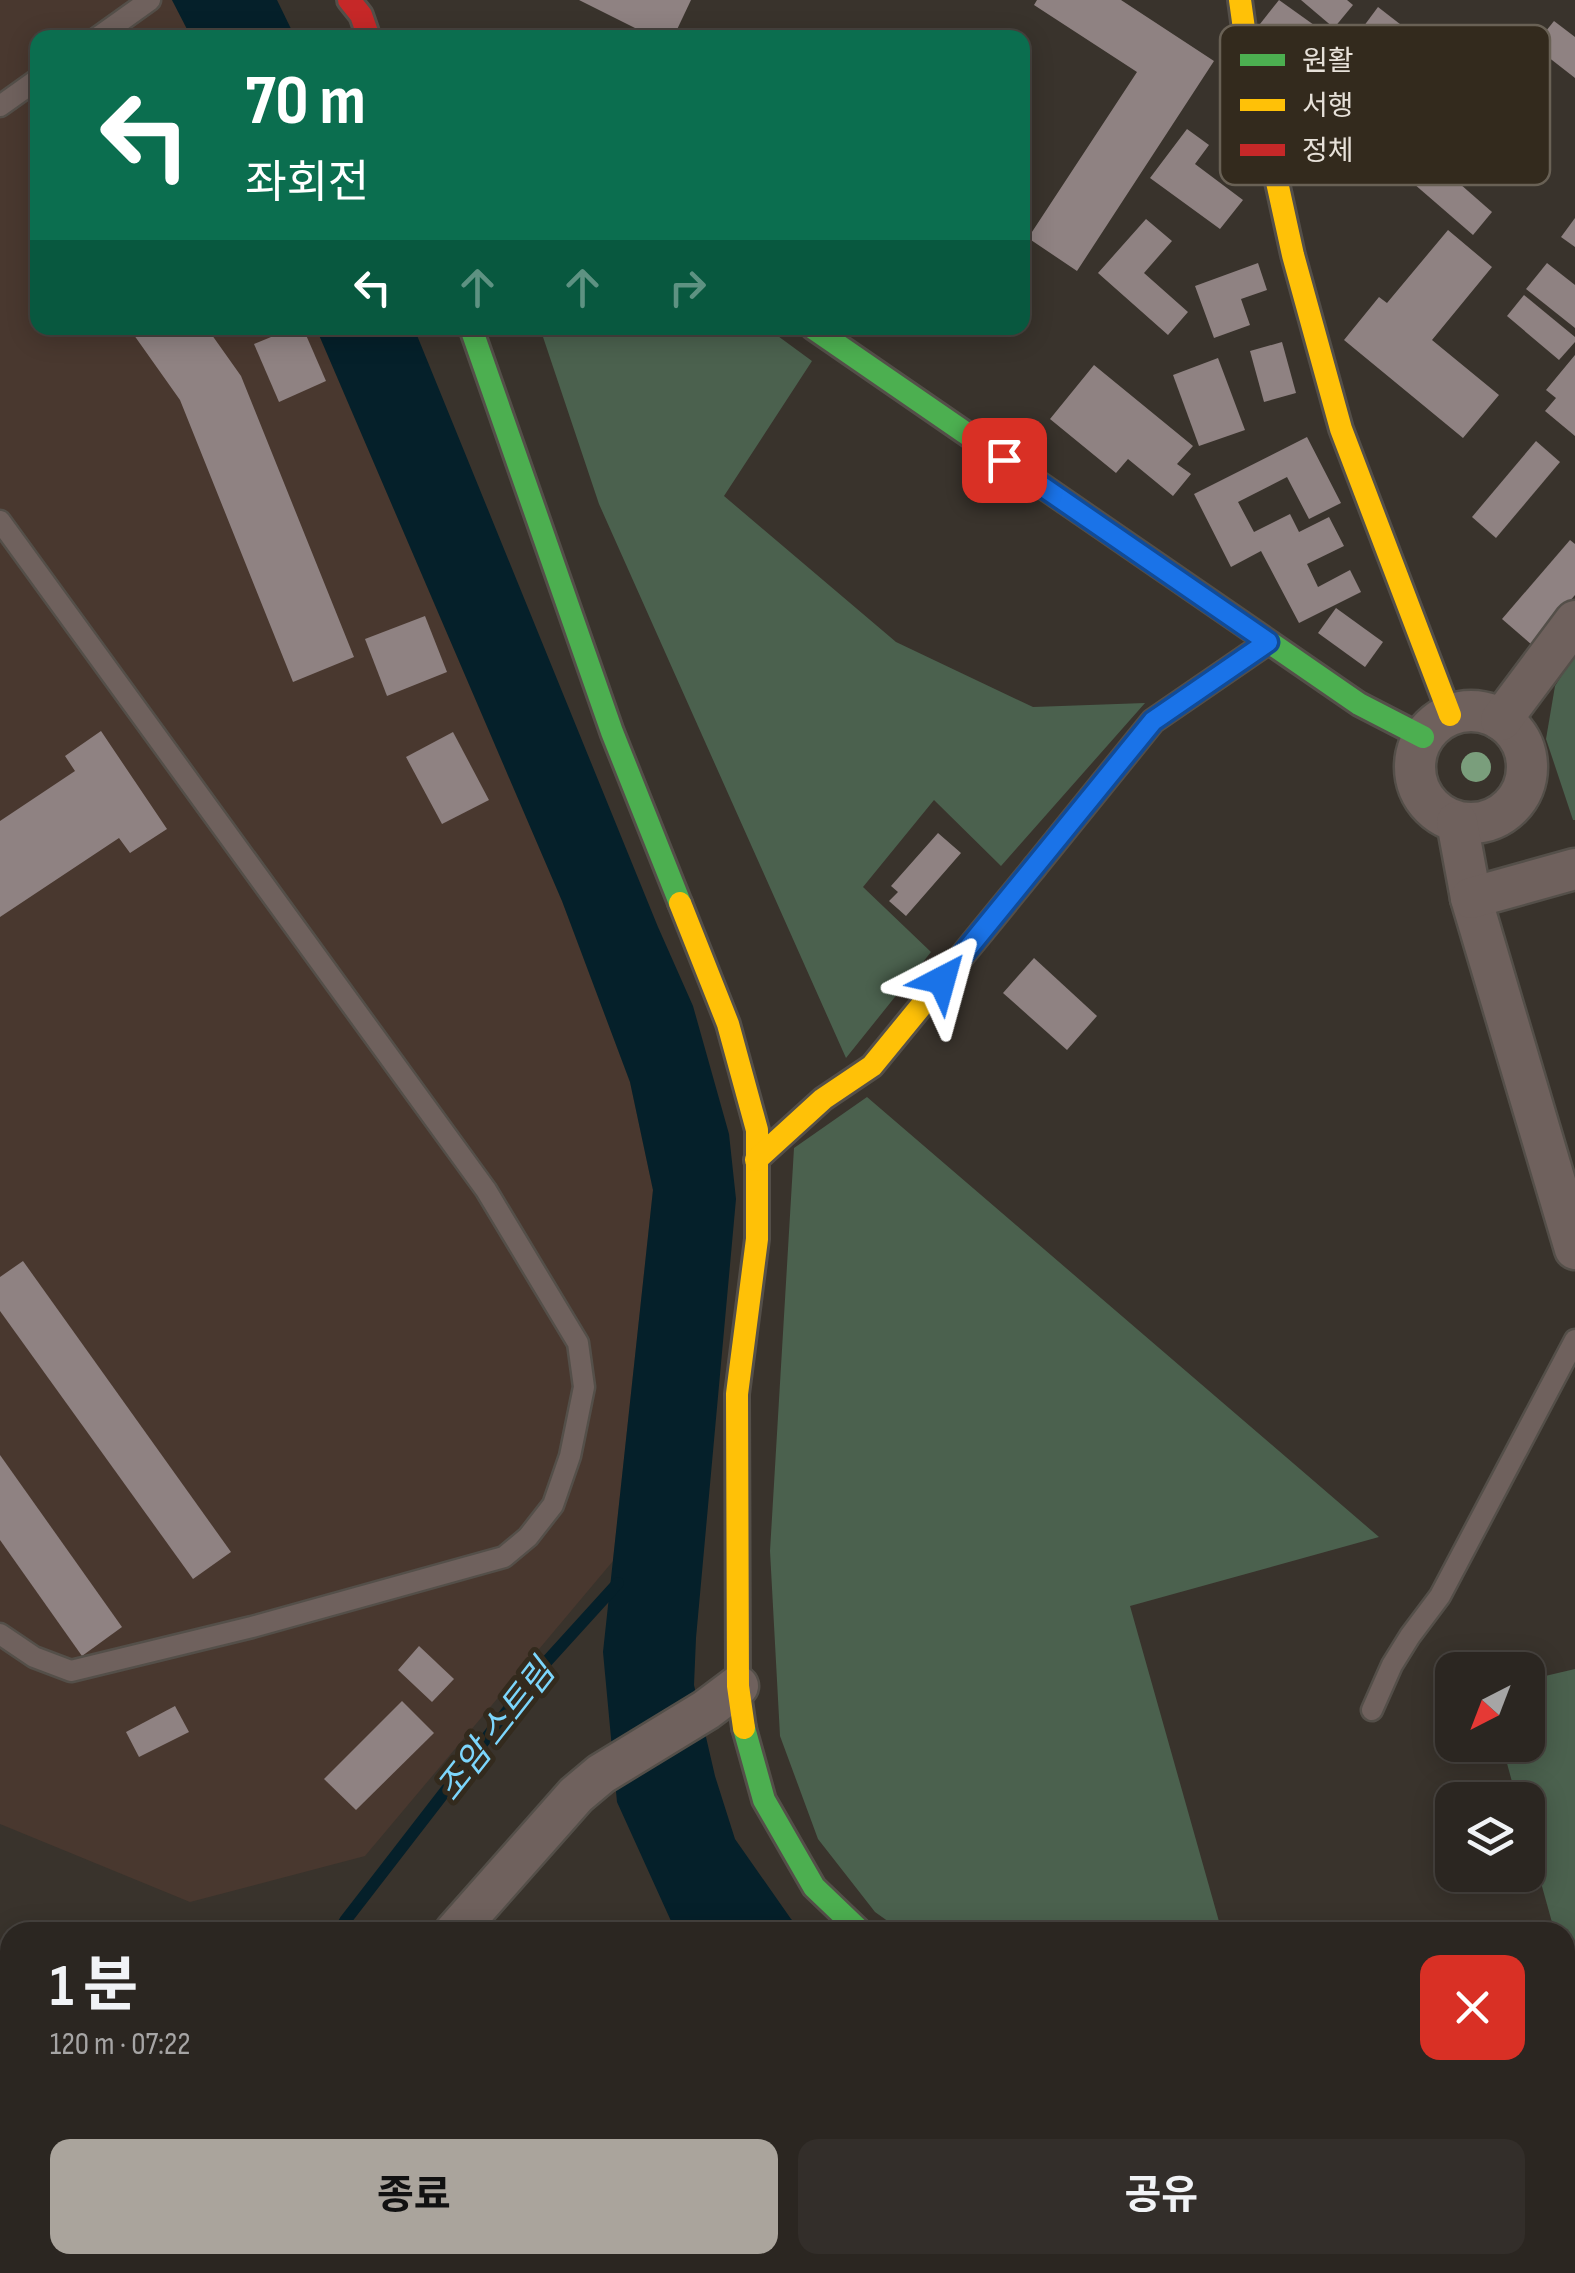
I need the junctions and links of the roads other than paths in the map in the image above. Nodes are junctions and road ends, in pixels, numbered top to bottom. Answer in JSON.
{"nodes":[{"id":1,"x":150,"y":0,"type":"edge"},
{"id":2,"x":1240,"y":0,"type":"edge"},
{"id":3,"x":1243,"y":25,"type":"edge"},
{"id":4,"x":108,"y":30,"type":"edge"},
{"id":5,"x":30,"y":85,"type":"edge"},
{"id":6,"x":0,"y":106,"type":"edge"},
{"id":7,"x":1277,"y":185,"type":"edge"},
{"id":8,"x":473,"y":335,"type":"edge"},
{"id":9,"x":822,"y":335,"type":"edge"},
{"id":10,"x":0,"y":521,"type":"edge"},
{"id":11,"x":1575,"y":621,"type":"edge"},
{"id":12,"x":1268,"y":642,"type":"junction"},
{"id":13,"x":1501,"y":720,"type":"junction"},
{"id":14,"x":1436,"y":726,"type":"junction"},
{"id":15,"x":1456,"y":822,"type":"junction"},
{"id":16,"x":1575,"y":869,"type":"edge"},
{"id":17,"x":1472,"y":898,"type":"junction"},
{"id":18,"x":756,"y":1160,"type":"junction"},
{"id":19,"x":1575,"y":1249,"type":"edge"},
{"id":20,"x":1575,"y":1340,"type":"edge"},
{"id":21,"x":0,"y":1634,"type":"edge"},
{"id":22,"x":738,"y":1686,"type":"junction"},
{"id":23,"x":1372,"y":1710,"type":"dead end"},
{"id":24,"x":464,"y":1922,"type":"edge"},
{"id":25,"x":851,"y":1922,"type":"edge"}],
"edges":[{"from":1,"to":4,"type":"lane"},
{"from":2,"to":3,"type":"street"},
{"from":5,"to":6,"type":"lane"},
{"from":7,"to":14,"type":"street"},
{"from":8,"to":18,"type":"street"},
{"from":9,"to":12,"type":"street"},
{"from":10,"to":21,"type":"lane"},
{"from":11,"to":13,"type":"street"},
{"from":12,"to":14,"type":"street"},
{"from":12,"to":18,"type":"street"},
{"from":13,"to":14,"type":"street"},
{"from":13,"to":15,"type":"street"},
{"from":14,"to":15,"type":"street"},
{"from":15,"to":17,"type":"street"},
{"from":16,"to":17,"type":"street"},
{"from":17,"to":19,"type":"street"},
{"from":18,"to":22,"type":"street"},
{"from":20,"to":23,"type":"lane"},
{"from":22,"to":24,"type":"street"},
{"from":22,"to":25,"type":"street"}]}
